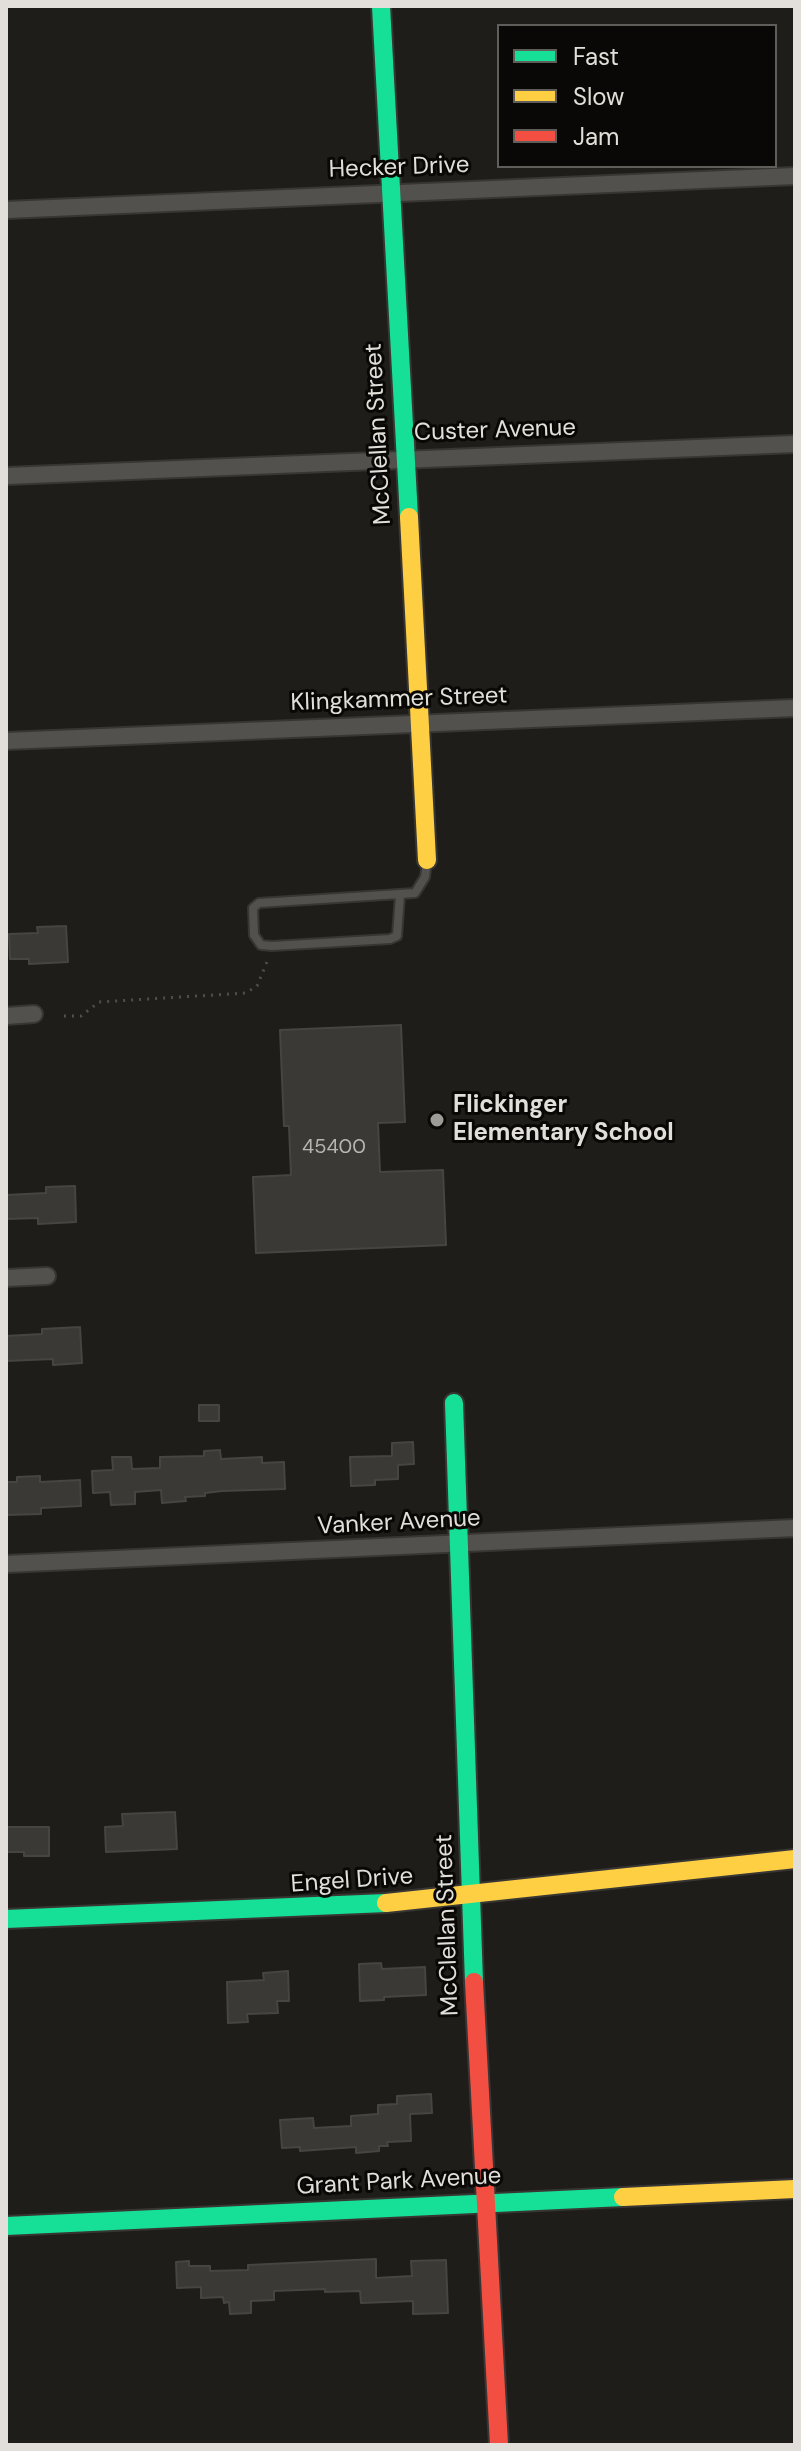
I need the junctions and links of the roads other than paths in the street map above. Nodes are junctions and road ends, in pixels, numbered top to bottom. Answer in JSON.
{"nodes":[{"id":1,"x":381,"y":6,"type":"edge"},
{"id":2,"x":795,"y":176,"type":"edge"},
{"id":3,"x":390,"y":193,"type":"junction"},
{"id":4,"x":6,"y":210,"type":"edge"},
{"id":5,"x":795,"y":444,"type":"edge"},
{"id":6,"x":404,"y":459,"type":"junction"},
{"id":7,"x":6,"y":476,"type":"edge"},
{"id":8,"x":795,"y":708,"type":"edge"},
{"id":9,"x":419,"y":723,"type":"junction"},
{"id":10,"x":6,"y":741,"type":"edge"},
{"id":11,"x":427,"y":860,"type":"joint"},
{"id":12,"x":400,"y":895,"type":"junction"},
{"id":13,"x":34,"y":1014,"type":"dead end"},
{"id":14,"x":6,"y":1016,"type":"edge"},
{"id":15,"x":47,"y":1276,"type":"dead end"},
{"id":16,"x":6,"y":1278,"type":"edge"},
{"id":17,"x":454,"y":1403,"type":"dead end"},
{"id":18,"x":795,"y":1528,"type":"edge"},
{"id":19,"x":458,"y":1544,"type":"junction"},
{"id":20,"x":6,"y":1564,"type":"edge"},
{"id":21,"x":795,"y":1859,"type":"edge"},
{"id":22,"x":470,"y":1896,"type":"junction"},
{"id":23,"x":6,"y":1919,"type":"edge"},
{"id":24,"x":795,"y":2189,"type":"edge"},
{"id":25,"x":484,"y":2202,"type":"junction"},
{"id":26,"x":6,"y":2226,"type":"edge"},
{"id":27,"x":499,"y":2445,"type":"edge"}],
"edges":[{"from":1,"to":3,"type":"street","name":"McClellan Street"},
{"from":2,"to":3,"type":"street","name":"Hecker Drive"},
{"from":3,"to":4,"type":"street","name":"Hecker Drive"},
{"from":3,"to":6,"type":"street","name":"McClellan Street"},
{"from":5,"to":6,"type":"street","name":"Custer Avenue"},
{"from":6,"to":7,"type":"street","name":"Custer Avenue"},
{"from":6,"to":9,"type":"street","name":"McClellan Street"},
{"from":8,"to":9,"type":"street","name":"Klingkammer Street"},
{"from":9,"to":10,"type":"street","name":"Klingkammer Street"},
{"from":9,"to":11,"type":"street","name":"McClellan Street"},
{"from":11,"to":12,"type":"lane"},
{"from":12,"to":12,"type":"lane"},
{"from":13,"to":14,"type":"street"},
{"from":15,"to":16,"type":"street"},
{"from":17,"to":19,"type":"street","name":"McClellan Street"},
{"from":18,"to":19,"type":"street","name":"Vanker Avenue"},
{"from":19,"to":20,"type":"street","name":"Vanker Avenue"},
{"from":19,"to":22,"type":"street","name":"McClellan Street"},
{"from":21,"to":22,"type":"street","name":"Engel Drive"},
{"from":22,"to":23,"type":"street","name":"Engel Drive"},
{"from":22,"to":25,"type":"street","name":"McClellan Street"},
{"from":24,"to":25,"type":"street","name":"Grant Park Avenue"},
{"from":25,"to":26,"type":"street","name":"Grant Park Avenue"},
{"from":25,"to":27,"type":"street","name":"McClellan Street"}]}
